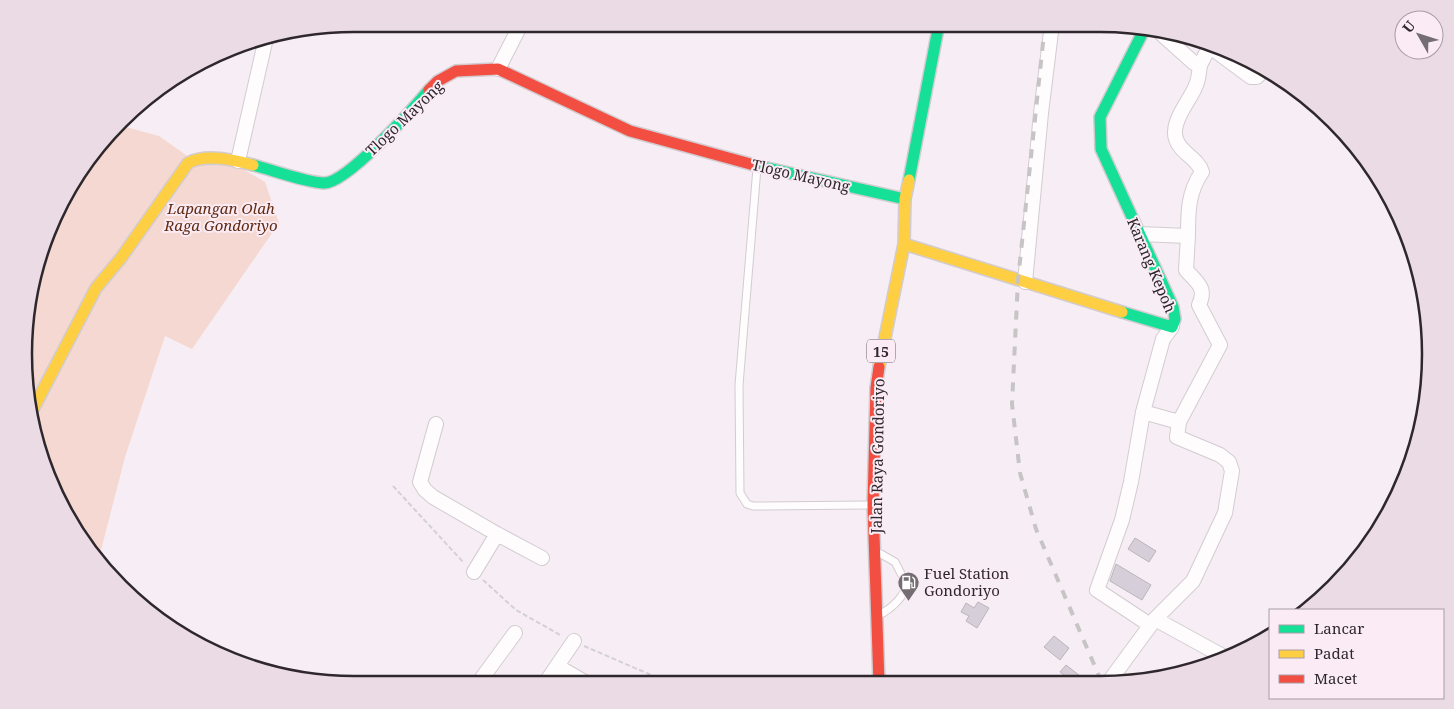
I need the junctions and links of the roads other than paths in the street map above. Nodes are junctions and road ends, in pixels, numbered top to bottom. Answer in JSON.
{"nodes":[{"id":1,"x":517,"y":32,"type":"edge"},
{"id":2,"x":937,"y":32,"type":"edge"},
{"id":3,"x":1051,"y":32,"type":"edge"},
{"id":4,"x":1141,"y":35,"type":"edge"},
{"id":5,"x":1169,"y":40,"type":"edge"},
{"id":6,"x":264,"y":45,"type":"edge"},
{"id":7,"x":1207,"y":51,"type":"edge"},
{"id":8,"x":1229,"y":60,"type":"edge"},
{"id":9,"x":1200,"y":65,"type":"junction"},
{"id":10,"x":498,"y":69,"type":"junction"},
{"id":11,"x":1259,"y":75,"type":"edge"},
{"id":12,"x":238,"y":162,"type":"junction"},
{"id":13,"x":758,"y":166,"type":"junction"},
{"id":14,"x":905,"y":199,"type":"junction"},
{"id":15,"x":1139,"y":234,"type":"junction"},
{"id":16,"x":1188,"y":236,"type":"junction"},
{"id":17,"x":904,"y":244,"type":"junction"},
{"id":18,"x":1025,"y":282,"type":"junction"},
{"id":19,"x":1172,"y":327,"type":"junction"},
{"id":20,"x":36,"y":403,"type":"edge"},
{"id":21,"x":1143,"y":412,"type":"junction"},
{"id":22,"x":1179,"y":422,"type":"junction"},
{"id":23,"x":436,"y":424,"type":"dead end"},
{"id":24,"x":873,"y":505,"type":"junction"},
{"id":25,"x":497,"y":534,"type":"junction"},
{"id":26,"x":876,"y":552,"type":"junction"},
{"id":27,"x":542,"y":558,"type":"dead end"},
{"id":28,"x":474,"y":572,"type":"road end"},
{"id":29,"x":878,"y":616,"type":"junction"},
{"id":30,"x":1152,"y":622,"type":"junction"},
{"id":31,"x":515,"y":633,"type":"dead end"},
{"id":32,"x":574,"y":641,"type":"dead end"},
{"id":33,"x":1218,"y":654,"type":"edge"},
{"id":34,"x":557,"y":666,"type":"junction"},
{"id":35,"x":483,"y":676,"type":"edge"},
{"id":36,"x":550,"y":676,"type":"edge"},
{"id":37,"x":574,"y":676,"type":"edge"},
{"id":38,"x":879,"y":676,"type":"edge"},
{"id":39,"x":1112,"y":676,"type":"edge"}],
"edges":[{"from":1,"to":10,"type":"street"},
{"from":2,"to":14,"type":"main road","name":"Jalan Raya Gondoriyo","number":"15"},
{"from":3,"to":18,"type":"street"},
{"from":4,"to":15,"type":"main road","name":"Karang Kepoh"},
{"from":5,"to":9,"type":"street"},
{"from":6,"to":12,"type":"street"},
{"from":7,"to":9,"type":"street"},
{"from":8,"to":11,"type":"street"},
{"from":9,"to":16,"type":"street"},
{"from":10,"to":12,"type":"main road","name":"Tlogo Mayong"},
{"from":10,"to":13,"type":"main road","name":"Tlogo Mayong"},
{"from":12,"to":20,"type":"main road","name":"Tlogo Mayong"},
{"from":13,"to":14,"type":"main road","name":"Tlogo Mayong"},
{"from":13,"to":24,"type":"lane"},
{"from":14,"to":17,"type":"main road","name":"Jalan Raya Gondoriyo","number":"15"},
{"from":15,"to":16,"type":"street"},
{"from":15,"to":19,"type":"main road","name":"Karang Kepoh"},
{"from":16,"to":22,"type":"street"},
{"from":17,"to":18,"type":"main road","name":"Karang Kepoh"},
{"from":17,"to":24,"type":"main road","name":"Jalan Raya Gondoriyo","number":"15"},
{"from":18,"to":19,"type":"main road","name":"Karang Kepoh"},
{"from":19,"to":21,"type":"street"},
{"from":21,"to":22,"type":"street"},
{"from":21,"to":30,"type":"street"},
{"from":22,"to":30,"type":"street"},
{"from":23,"to":25,"type":"street"},
{"from":24,"to":26,"type":"main road","name":"Jalan Raya Gondoriyo","number":"15"},
{"from":25,"to":27,"type":"street"},
{"from":25,"to":28,"type":"street"},
{"from":26,"to":29,"type":"main road","name":"Jalan Raya Gondoriyo","number":"15"},
{"from":26,"to":29,"type":"lane"},
{"from":29,"to":38,"type":"main road","name":"Jalan Raya Gondoriyo","number":"15"},
{"from":30,"to":33,"type":"street"},
{"from":30,"to":39,"type":"street"},
{"from":31,"to":35,"type":"street"},
{"from":32,"to":34,"type":"street"},
{"from":34,"to":36,"type":"street"},
{"from":34,"to":37,"type":"street"}]}
